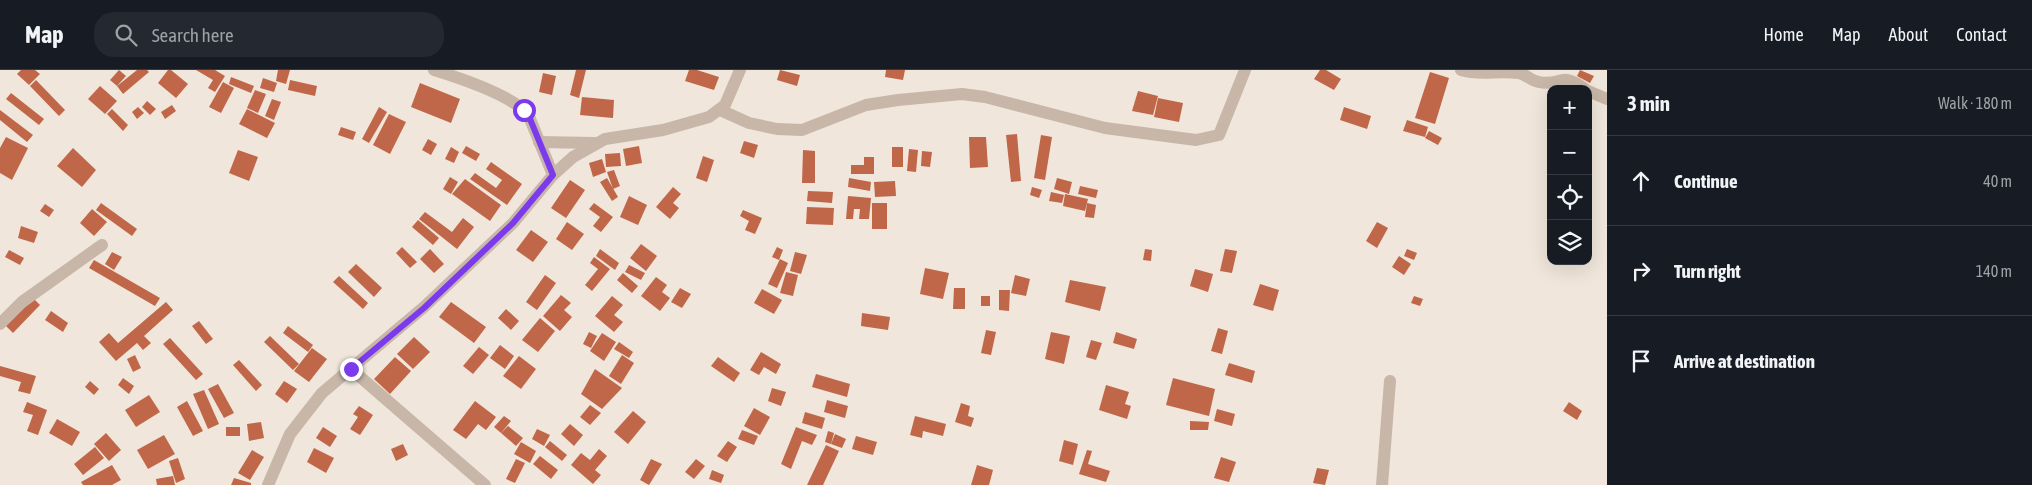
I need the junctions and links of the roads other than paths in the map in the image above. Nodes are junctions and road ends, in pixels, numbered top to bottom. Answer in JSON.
{"nodes":[{"id":1,"x":434,"y":70,"type":"edge"},
{"id":2,"x":740,"y":70,"type":"edge"},
{"id":3,"x":1244,"y":70,"type":"edge"},
{"id":4,"x":1461,"y":70,"type":"edge"},
{"id":5,"x":1580,"y":85,"type":"edge"},
{"id":6,"x":1592,"y":92,"type":"edge"},
{"id":7,"x":1607,"y":99,"type":"edge"},
{"id":8,"x":720,"y":110,"type":"junction"},
{"id":9,"x":539,"y":142,"type":"junction"},
{"id":10,"x":595,"y":144,"type":"junction"},
{"id":11,"x":553,"y":175,"type":"junction"},
{"id":12,"x":102,"y":245,"type":"dead end"},
{"id":13,"x":0,"y":324,"type":"edge"},
{"id":14,"x":351,"y":369,"type":"junction"},
{"id":15,"x":1390,"y":381,"type":"dead end"},
{"id":16,"x":268,"y":485,"type":"edge"},
{"id":17,"x":486,"y":485,"type":"edge"},
{"id":18,"x":1382,"y":485,"type":"edge"}],
"edges":[{"from":1,"to":9,"type":"street"},
{"from":2,"to":8,"type":"street"},
{"from":3,"to":8,"type":"street"},
{"from":4,"to":5,"type":"street"},
{"from":6,"to":7,"type":"street"},
{"from":8,"to":10,"type":"street"},
{"from":9,"to":10,"type":"street"},
{"from":9,"to":11,"type":"street"},
{"from":10,"to":11,"type":"street"},
{"from":11,"to":14,"type":"street"},
{"from":12,"to":13,"type":"street"},
{"from":14,"to":16,"type":"street"},
{"from":14,"to":17,"type":"street"},
{"from":15,"to":18,"type":"street"}]}
